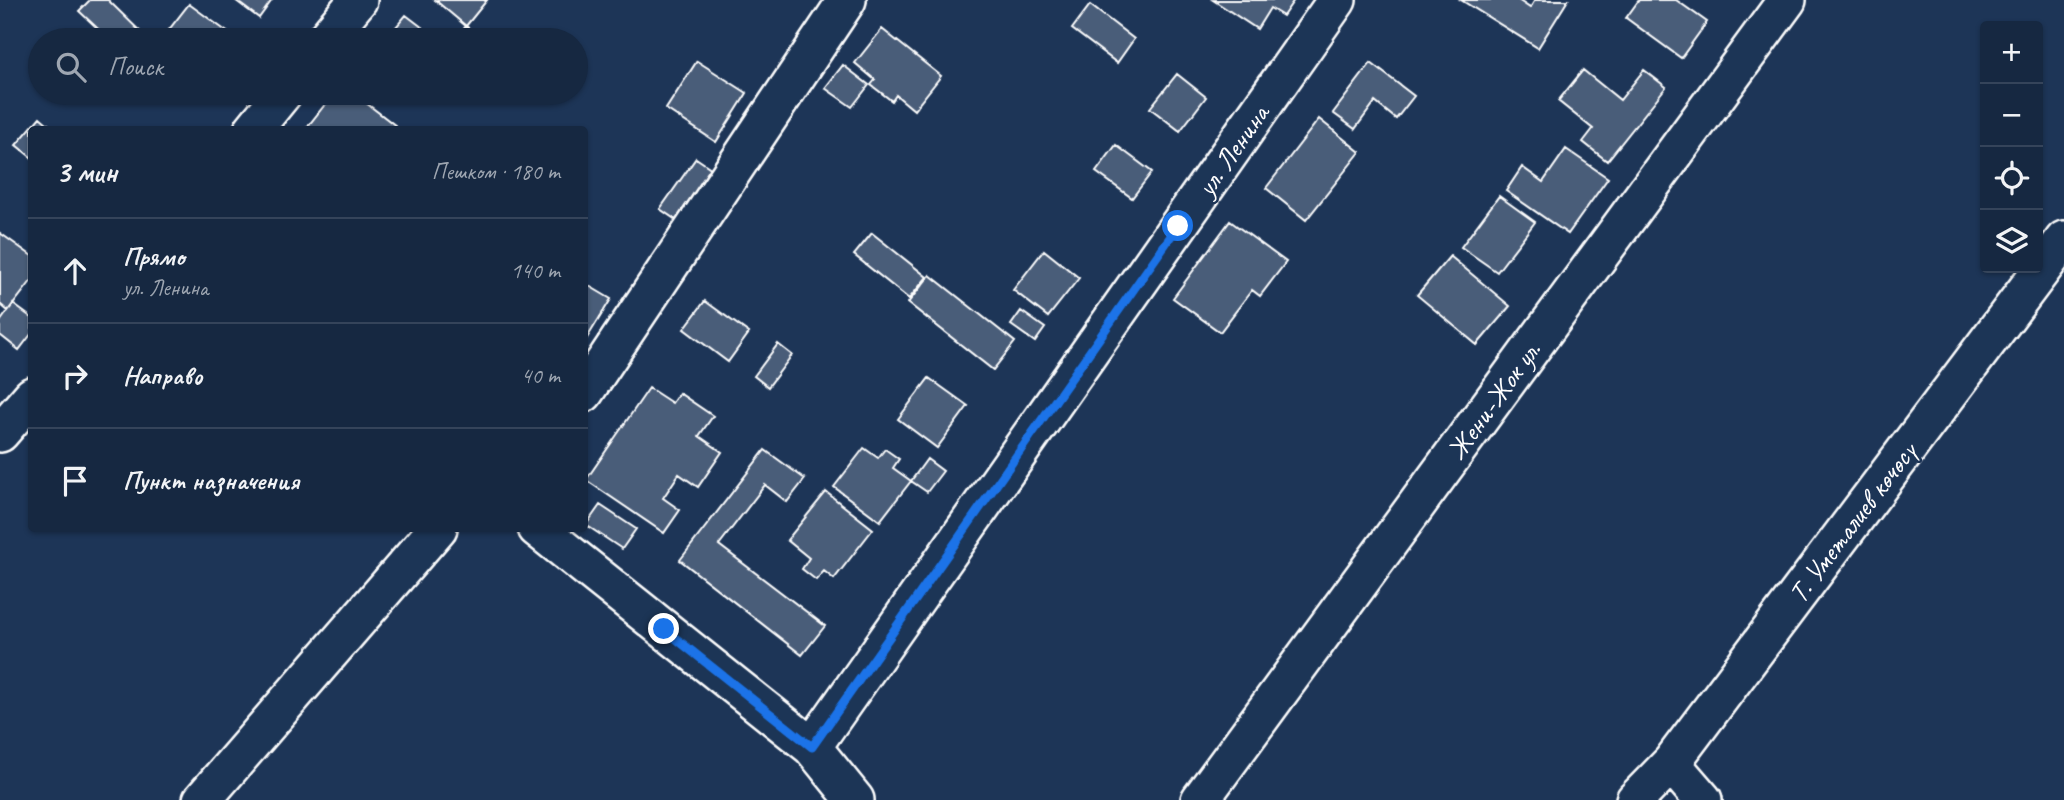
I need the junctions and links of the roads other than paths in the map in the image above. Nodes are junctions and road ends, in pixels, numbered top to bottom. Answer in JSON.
{"nodes":[{"id":1,"x":358,"y":0,"type":"edge"},
{"id":2,"x":847,"y":0,"type":"edge"},
{"id":3,"x":1337,"y":0,"type":"edge"},
{"id":4,"x":1787,"y":0,"type":"edge"},
{"id":5,"x":335,"y":28,"type":"edge"},
{"id":6,"x":273,"y":105,"type":"edge"},
{"id":7,"x":256,"y":126,"type":"edge"},
{"id":8,"x":2064,"y":240,"type":"edge"},
{"id":9,"x":588,"y":387,"type":"edge"},
{"id":10,"x":435,"y":532,"type":"edge"},
{"id":11,"x":542,"y":532,"type":"edge"},
{"id":12,"x":812,"y":747,"type":"junction"},
{"id":13,"x":1671,"y":763,"type":"junction"},
{"id":14,"x":202,"y":800,"type":"edge"},
{"id":15,"x":855,"y":800,"type":"edge"},
{"id":16,"x":1200,"y":800,"type":"edge"},
{"id":17,"x":1636,"y":800,"type":"edge"},
{"id":18,"x":1703,"y":800,"type":"edge"}],
"edges":[{"from":1,"to":5,"type":"street"},
{"from":2,"to":9,"type":"street"},
{"from":3,"to":12,"type":"street","name":"ул. Ленина"},
{"from":4,"to":16,"type":"street","name":"Жени-Жок ул."},
{"from":6,"to":7,"type":"street"},
{"from":8,"to":13,"type":"street","name":"Т. Уметалиев көчөсү"},
{"from":10,"to":14,"type":"street"},
{"from":11,"to":12,"type":"street"},
{"from":12,"to":15,"type":"street"},
{"from":13,"to":17,"type":"street","name":"Т. Уметалиев көчөсү"},
{"from":13,"to":18,"type":"street"}]}
